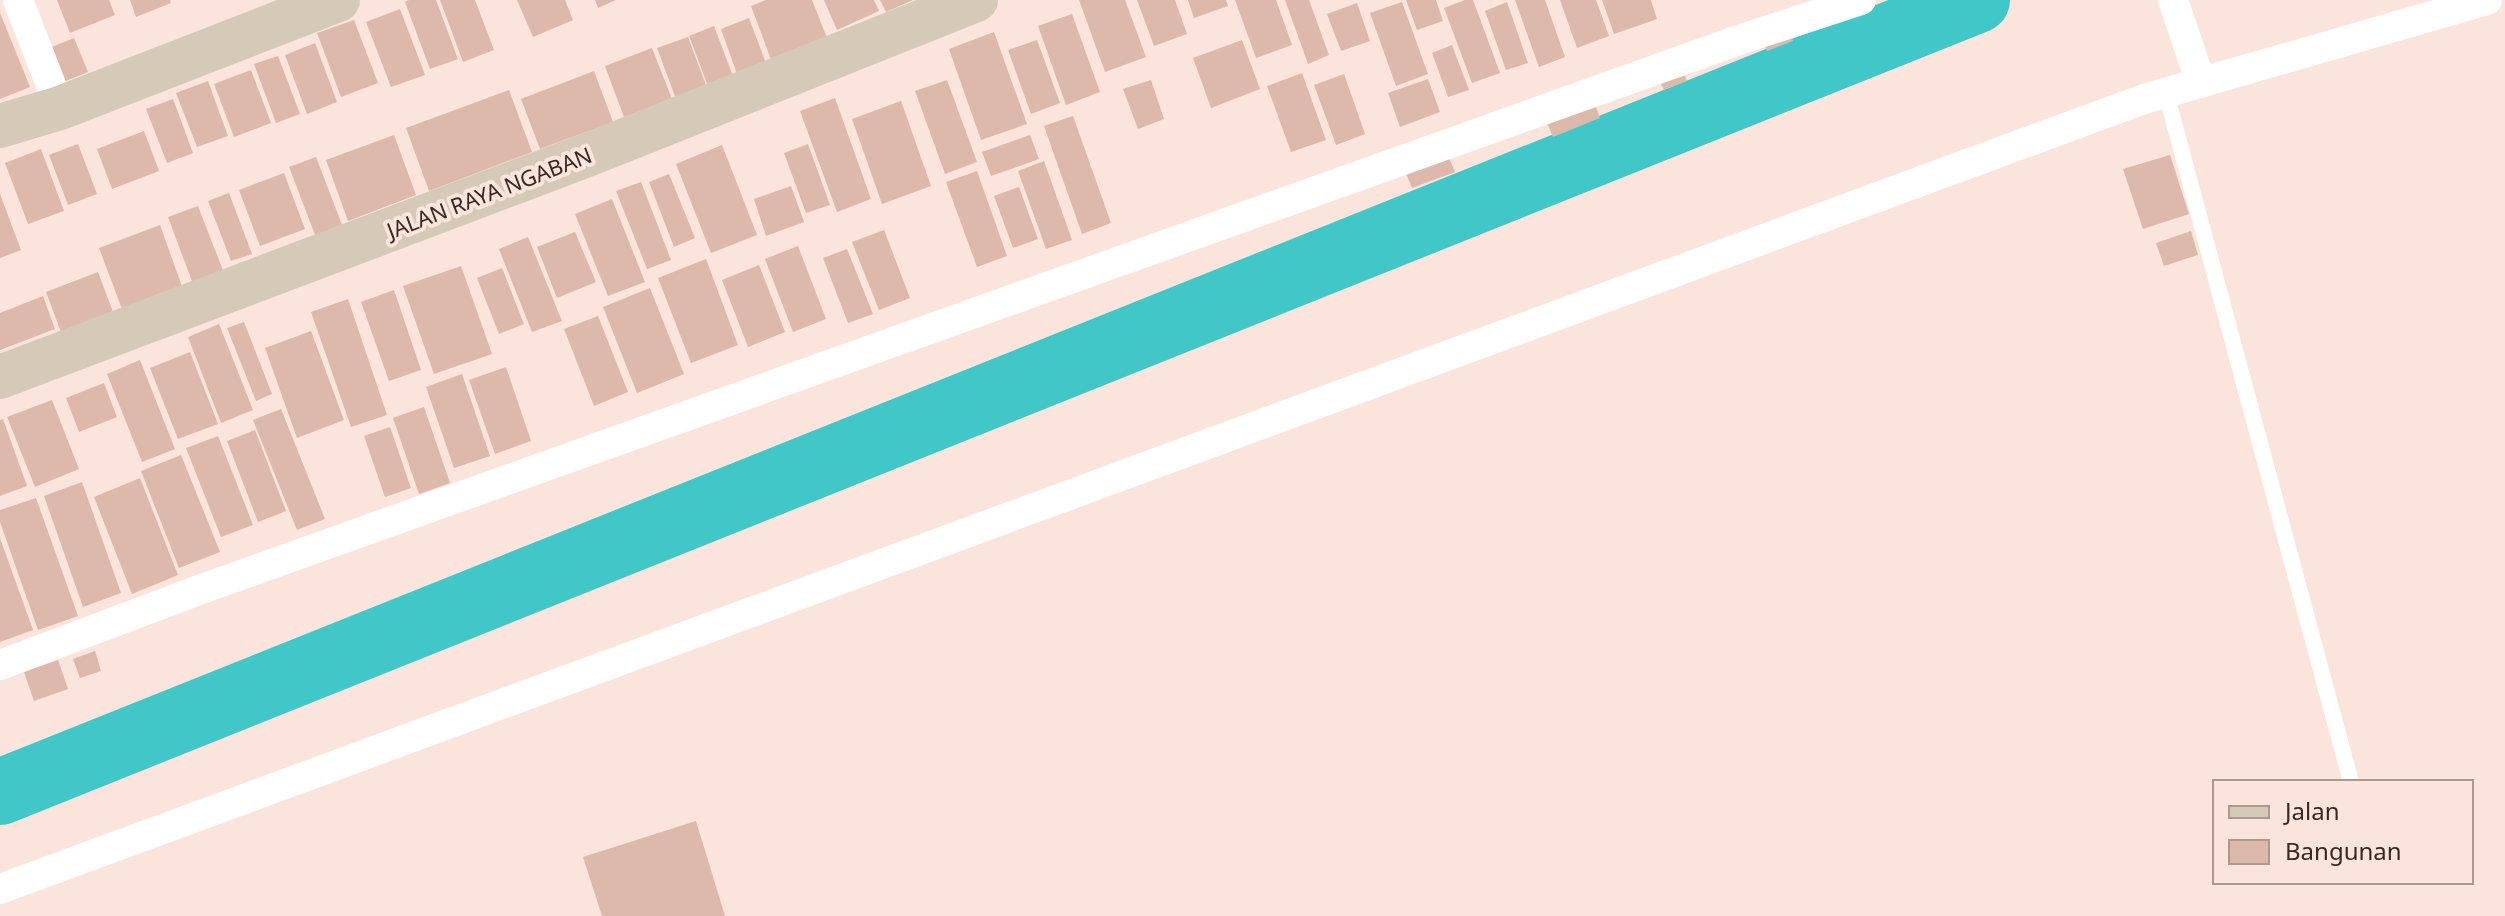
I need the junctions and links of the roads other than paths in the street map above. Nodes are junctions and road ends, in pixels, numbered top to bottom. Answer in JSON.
{"nodes":[{"id":1,"x":18,"y":0,"type":"edge"},
{"id":2,"x":338,"y":0,"type":"edge"},
{"id":3,"x":976,"y":0,"type":"edge"},
{"id":4,"x":1861,"y":0,"type":"edge"},
{"id":5,"x":2173,"y":0,"type":"edge"},
{"id":6,"x":2487,"y":0,"type":"edge"},
{"id":7,"x":2201,"y":83,"type":"junction"},
{"id":8,"x":2166,"y":93,"type":"junction"},
{"id":9,"x":60,"y":108,"type":"junction"},
{"id":10,"x":0,"y":126,"type":"edge"},
{"id":11,"x":0,"y":377,"type":"edge"},
{"id":12,"x":0,"y":665,"type":"edge"},
{"id":13,"x":2350,"y":780,"type":"edge"},
{"id":14,"x":0,"y":889,"type":"edge"}],
"edges":[{"from":1,"to":9,"type":"street"},
{"from":2,"to":9,"type":"street"},
{"from":3,"to":11,"type":"street","name":"JALAN RAYA NGABAN"},
{"from":4,"to":12,"type":"street"},
{"from":5,"to":7,"type":"street"},
{"from":6,"to":7,"type":"street"},
{"from":7,"to":8,"type":"street"},
{"from":8,"to":13,"type":"lane"},
{"from":8,"to":14,"type":"street"},
{"from":9,"to":10,"type":"street"}]}
